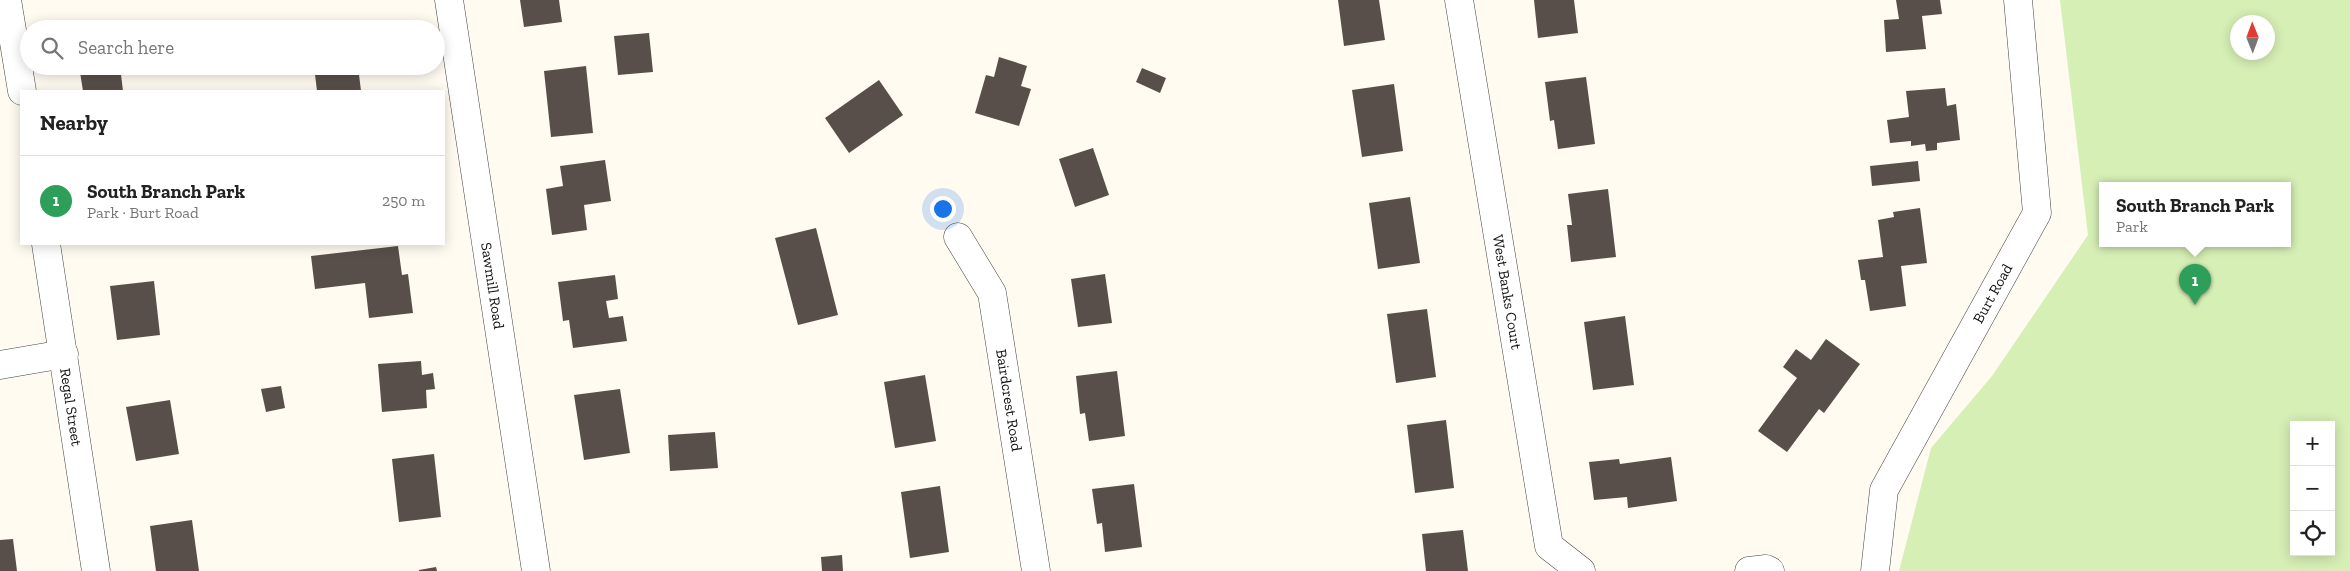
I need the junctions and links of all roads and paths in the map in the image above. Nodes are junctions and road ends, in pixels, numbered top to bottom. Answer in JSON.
{"nodes":[{"id":1,"x":7,"y":0,"type":"edge"},
{"id":2,"x":449,"y":0,"type":"edge"},
{"id":3,"x":1459,"y":0,"type":"edge"},
{"id":4,"x":2018,"y":0,"type":"edge"},
{"id":5,"x":22,"y":90,"type":"edge"},
{"id":6,"x":958,"y":238,"type":"dead end"},
{"id":7,"x":46,"y":245,"type":"edge"},
{"id":8,"x":64,"y":354,"type":"junction"},
{"id":9,"x":0,"y":365,"type":"edge"},
{"id":10,"x":96,"y":571,"type":"edge"},
{"id":11,"x":536,"y":571,"type":"edge"},
{"id":12,"x":1036,"y":571,"type":"edge"},
{"id":13,"x":1581,"y":571,"type":"edge"},
{"id":14,"x":1749,"y":571,"type":"edge"},
{"id":15,"x":1770,"y":571,"type":"edge"},
{"id":16,"x":1874,"y":571,"type":"edge"}],
"edges":[{"from":1,"to":5,"type":"street"},
{"from":2,"to":11,"type":"street","name":"Sawmill Road"},
{"from":3,"to":13,"type":"street","name":"West Banks Court"},
{"from":4,"to":16,"type":"street","name":"Burt Road"},
{"from":6,"to":12,"type":"street","name":"Bairdcrest Road"},
{"from":7,"to":8,"type":"street","name":"Regal Street"},
{"from":8,"to":9,"type":"street"},
{"from":8,"to":10,"type":"street","name":"Regal Street"},
{"from":14,"to":15,"type":"street"}]}
